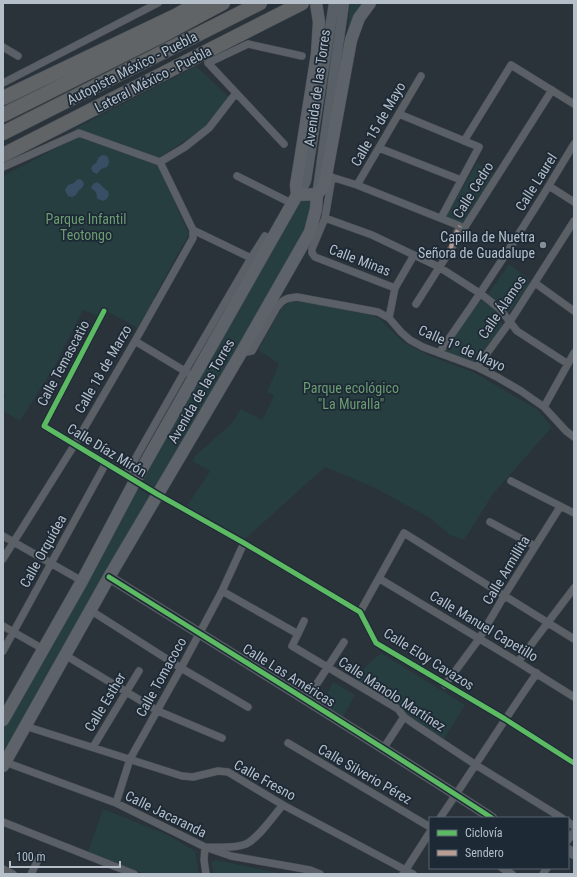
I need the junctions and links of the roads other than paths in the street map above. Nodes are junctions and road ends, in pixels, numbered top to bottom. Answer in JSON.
{"nodes":[{"id":1,"x":158,"y":3,"type":"edge"},
{"id":2,"x":183,"y":3,"type":"edge"},
{"id":3,"x":198,"y":3,"type":"edge"},
{"id":4,"x":223,"y":3,"type":"edge"},
{"id":5,"x":260,"y":3,"type":"edge"},
{"id":6,"x":302,"y":3,"type":"edge"},
{"id":7,"x":316,"y":3,"type":"edge"},
{"id":8,"x":370,"y":3,"type":"edge"},
{"id":9,"x":339,"y":6,"type":"edge"},
{"id":10,"x":131,"y":37,"type":"junction"},
{"id":11,"x":3,"y":47,"type":"edge"},
{"id":12,"x":18,"y":56,"type":"dead end"},
{"id":13,"x":302,"y":56,"type":"dead end"},
{"id":14,"x":421,"y":76,"type":"dead end"},
{"id":15,"x":3,"y":82,"type":"edge"},
{"id":16,"x":552,"y":90,"type":"junction"},
{"id":17,"x":236,"y":93,"type":"junction"},
{"id":18,"x":3,"y":98,"type":"edge"},
{"id":19,"x":574,"y":104,"type":"edge"},
{"id":20,"x":399,"y":114,"type":"junction"},
{"id":21,"x":3,"y":115,"type":"edge"},
{"id":22,"x":3,"y":133,"type":"edge"},
{"id":23,"x":464,"y":141,"type":"junction"},
{"id":24,"x":284,"y":144,"type":"dead end"},
{"id":25,"x":574,"y":144,"type":"edge"},
{"id":26,"x":379,"y":148,"type":"junction"},
{"id":27,"x":160,"y":162,"type":"junction"},
{"id":28,"x":3,"y":163,"type":"edge"},
{"id":29,"x":237,"y":176,"type":"dead end"},
{"id":30,"x":329,"y":176,"type":"junction"},
{"id":31,"x":461,"y":180,"type":"junction"},
{"id":32,"x":357,"y":185,"type":"junction"},
{"id":33,"x":549,"y":186,"type":"junction"},
{"id":34,"x":317,"y":194,"type":"junction"},
{"id":35,"x":294,"y":199,"type":"junction"},
{"id":36,"x":574,"y":202,"type":"edge"},
{"id":37,"x":325,"y":218,"type":"junction"},
{"id":38,"x":441,"y":218,"type":"junction"},
{"id":39,"x":574,"y":221,"type":"edge"},
{"id":40,"x":193,"y":230,"type":"junction"},
{"id":41,"x":265,"y":236,"type":"dead end"},
{"id":42,"x":451,"y":249,"type":"junction"},
{"id":43,"x":414,"y":255,"type":"junction"},
{"id":44,"x":251,"y":258,"type":"junction"},
{"id":45,"x":439,"y":267,"type":"junction"},
{"id":46,"x":535,"y":282,"type":"junction"},
{"id":47,"x":395,"y":288,"type":"junction"},
{"id":48,"x":481,"y":294,"type":"junction"},
{"id":49,"x":416,"y":304,"type":"dead end"},
{"id":50,"x":104,"y":311,"type":"dead end"},
{"id":51,"x":574,"y":311,"type":"edge"},
{"id":52,"x":389,"y":318,"type":"junction"},
{"id":53,"x":509,"y":323,"type":"junction"},
{"id":54,"x":135,"y":342,"type":"junction"},
{"id":55,"x":241,"y":353,"type":"junction"},
{"id":56,"x":439,"y":353,"type":"junction"},
{"id":57,"x":574,"y":353,"type":"edge"},
{"id":58,"x":568,"y":364,"type":"junction"},
{"id":59,"x":477,"y":367,"type":"junction"},
{"id":60,"x":190,"y":373,"type":"junction"},
{"id":61,"x":544,"y":407,"type":"junction"},
{"id":62,"x":44,"y":426,"type":"joint"},
{"id":63,"x":574,"y":437,"type":"edge"},
{"id":64,"x":74,"y":444,"type":"junction"},
{"id":65,"x":106,"y":463,"type":"junction"},
{"id":66,"x":131,"y":478,"type":"junction"},
{"id":67,"x":511,"y":481,"type":"dead end"},
{"id":68,"x":157,"y":494,"type":"junction"},
{"id":69,"x":560,"y":507,"type":"junction"},
{"id":70,"x":574,"y":513,"type":"edge"},
{"id":71,"x":490,"y":522,"type":"dead end"},
{"id":72,"x":3,"y":536,"type":"edge"},
{"id":73,"x":13,"y":542,"type":"junction"},
{"id":74,"x":244,"y":543,"type":"junction"},
{"id":75,"x":535,"y":546,"type":"junction"},
{"id":76,"x":3,"y":559,"type":"edge"},
{"id":77,"x":51,"y":564,"type":"junction"},
{"id":78,"x":109,"y":577,"type":"junction"},
{"id":79,"x":380,"y":579,"type":"junction"},
{"id":80,"x":82,"y":581,"type":"junction"},
{"id":81,"x":574,"y":588,"type":"edge"},
{"id":82,"x":222,"y":591,"type":"junction"},
{"id":83,"x":504,"y":596,"type":"junction"},
{"id":84,"x":90,"y":610,"type":"junction"},
{"id":85,"x":360,"y":612,"type":"junction"},
{"id":86,"x":304,"y":621,"type":"dead end"},
{"id":87,"x":548,"y":623,"type":"junction"},
{"id":88,"x":3,"y":626,"type":"edge"},
{"id":89,"x":14,"y":633,"type":"junction"},
{"id":90,"x":199,"y":633,"type":"junction"},
{"id":91,"x":298,"y":634,"type":"junction"},
{"id":92,"x":479,"y":639,"type":"junction"},
{"id":93,"x":574,"y":639,"type":"edge"},
{"id":94,"x":344,"y":642,"type":"dead end"},
{"id":95,"x":43,"y":649,"type":"junction"},
{"id":96,"x":3,"y":651,"type":"edge"},
{"id":97,"x":65,"y":655,"type":"junction"},
{"id":98,"x":518,"y":662,"type":"junction"},
{"id":99,"x":181,"y":668,"type":"junction"},
{"id":100,"x":329,"y":668,"type":"junction"},
{"id":101,"x":139,"y":671,"type":"dead end"},
{"id":102,"x":537,"y":673,"type":"junction"},
{"id":103,"x":446,"y":685,"type":"junction"},
{"id":104,"x":126,"y":692,"type":"junction"},
{"id":105,"x":574,"y":697,"type":"edge"},
{"id":106,"x":307,"y":699,"type":"junction"},
{"id":107,"x":248,"y":707,"type":"dead end"},
{"id":108,"x":158,"y":711,"type":"junction"},
{"id":109,"x":404,"y":717,"type":"junction"},
{"id":110,"x":3,"y":719,"type":"edge"},
{"id":111,"x":505,"y":719,"type":"junction"},
{"id":112,"x":25,"y":726,"type":"junction"},
{"id":113,"x":222,"y":738,"type":"dead end"},
{"id":114,"x":288,"y":743,"type":"dead end"},
{"id":115,"x":93,"y":747,"type":"junction"},
{"id":116,"x":383,"y":749,"type":"junction"},
{"id":117,"x":130,"y":759,"type":"junction"},
{"id":118,"x":574,"y":763,"type":"edge"},
{"id":119,"x":4,"y":764,"type":"edge"},
{"id":120,"x":476,"y":765,"type":"junction"},
{"id":121,"x":456,"y":794,"type":"junction"},
{"id":122,"x":116,"y":803,"type":"junction"},
{"id":123,"x":283,"y":805,"type":"junction"},
{"id":124,"x":441,"y":817,"type":"edge"},
{"id":125,"x":490,"y":817,"type":"edge"},
{"id":126,"x":560,"y":817,"type":"edge"},
{"id":127,"x":3,"y":822,"type":"edge"},
{"id":128,"x":429,"y":826,"type":"edge"},
{"id":129,"x":429,"y":834,"type":"edge"},
{"id":130,"x":204,"y":847,"type":"junction"},
{"id":131,"x":40,"y":856,"type":"dead end"},
{"id":132,"x":3,"y":869,"type":"edge"},
{"id":133,"x":404,"y":872,"type":"edge"},
{"id":134,"x":13,"y":874,"type":"edge"},
{"id":135,"x":31,"y":874,"type":"edge"},
{"id":136,"x":134,"y":874,"type":"edge"},
{"id":137,"x":206,"y":874,"type":"edge"},
{"id":138,"x":320,"y":874,"type":"edge"},
{"id":139,"x":413,"y":874,"type":"edge"}],
"edges":[{"from":1,"to":15,"type":"street"},
{"from":2,"to":10,"type":"highway"},
{"from":3,"to":10,"type":"highway"},
{"from":4,"to":21,"type":"highway","name":"Autopista México - Puebla"},
{"from":5,"to":22,"type":"highway","name":"Autopista México - Puebla"},
{"from":6,"to":28,"type":"highway","name":"Lateral México - Puebla"},
{"from":7,"to":35,"type":"main road"},
{"from":8,"to":30,"type":"main road"},
{"from":9,"to":34,"type":"street","name":"Avenida de las Torres"},
{"from":9,"to":35,"type":"street","name":"Avenida de las Torres"},
{"from":10,"to":18,"type":"highway"},
{"from":11,"to":12,"type":"street"},
{"from":13,"to":17,"type":"street"},
{"from":14,"to":20,"type":"street","name":"Calle 15 de Mayo"},
{"from":16,"to":19,"type":"street"},
{"from":16,"to":23,"type":"street"},
{"from":16,"to":42,"type":"street","name":"Calle Cedro"},
{"from":17,"to":24,"type":"street"},
{"from":17,"to":27,"type":"street"},
{"from":20,"to":23,"type":"street"},
{"from":20,"to":26,"type":"street","name":"Calle 15 de Mayo"},
{"from":23,"to":31,"type":"street"},
{"from":25,"to":33,"type":"street","name":"Calle Laurel"},
{"from":26,"to":31,"type":"street"},
{"from":26,"to":32,"type":"street","name":"Calle 15 de Mayo"},
{"from":27,"to":28,"type":"street"},
{"from":27,"to":40,"type":"street"},
{"from":29,"to":35,"type":"street"},
{"from":30,"to":32,"type":"street"},
{"from":30,"to":34,"type":"main road"},
{"from":30,"to":37,"type":"street"},
{"from":31,"to":38,"type":"street"},
{"from":32,"to":38,"type":"street"},
{"from":33,"to":36,"type":"street"},
{"from":33,"to":48,"type":"street","name":"Calle Laurel"},
{"from":34,"to":35,"type":"main road"},
{"from":34,"to":55,"type":"main road","name":"Avenida de las Torres"},
{"from":35,"to":60,"type":"main road","name":"Avenida de las Torres"},
{"from":37,"to":43,"type":"street"},
{"from":37,"to":47,"type":"street","name":"Calle Minas"},
{"from":38,"to":42,"type":"street"},
{"from":39,"to":46,"type":"street","name":"Calle Álamos"},
{"from":40,"to":44,"type":"street"},
{"from":40,"to":54,"type":"street","name":"Calle 18 de Marzo"},
{"from":41,"to":44,"type":"street"},
{"from":42,"to":45,"type":"street","name":"Calle Cedro"},
{"from":43,"to":45,"type":"street"},
{"from":43,"to":47,"type":"street"},
{"from":44,"to":60,"type":"street"},
{"from":45,"to":48,"type":"street"},
{"from":45,"to":49,"type":"street","name":"Calle Cedro"},
{"from":46,"to":51,"type":"street"},
{"from":46,"to":53,"type":"street","name":"Calle Álamos"},
{"from":47,"to":52,"type":"street"},
{"from":48,"to":53,"type":"street"},
{"from":48,"to":56,"type":"street","name":"Calle Laurel"},
{"from":50,"to":62,"type":"street","name":"Calle Temascatio"},
{"from":52,"to":55,"type":"street","name":"Calle 1º de Mayo"},
{"from":52,"to":56,"type":"street","name":"Calle 1º de Mayo"},
{"from":53,"to":58,"type":"street"},
{"from":53,"to":59,"type":"street","name":"Calle Álamos"},
{"from":54,"to":60,"type":"street"},
{"from":54,"to":64,"type":"street","name":"Calle 18 de Marzo"},
{"from":55,"to":68,"type":"main road","name":"Avenida de las Torres"},
{"from":56,"to":59,"type":"street","name":"Calle 1º de Mayo"},
{"from":57,"to":58,"type":"street"},
{"from":58,"to":61,"type":"street"},
{"from":59,"to":61,"type":"street","name":"Calle 1º de Mayo"},
{"from":60,"to":66,"type":"main road","name":"Avenida de las Torres"},
{"from":61,"to":63,"type":"street","name":"Calle 1º de Mayo"},
{"from":62,"to":64,"type":"street","name":"Calle Díaz Mirón"},
{"from":64,"to":65,"type":"street","name":"Calle Díaz Mirón"},
{"from":64,"to":73,"type":"street","name":"Calle 18 de Marzo"},
{"from":65,"to":66,"type":"street","name":"Calle Díaz Mirón"},
{"from":65,"to":77,"type":"street","name":"Calle Orquídea"},
{"from":66,"to":68,"type":"street","name":"Calle Díaz Mirón"},
{"from":66,"to":80,"type":"main road","name":"Avenida de las Torres"},
{"from":67,"to":69,"type":"street"},
{"from":68,"to":74,"type":"street"},
{"from":68,"to":78,"type":"main road","name":"Avenida de las Torres"},
{"from":69,"to":70,"type":"street"},
{"from":69,"to":75,"type":"street","name":"Calle Armillita"},
{"from":71,"to":75,"type":"street"},
{"from":72,"to":73,"type":"street"},
{"from":73,"to":76,"type":"street","name":"Calle 18 de Marzo"},
{"from":73,"to":77,"type":"street"},
{"from":74,"to":82,"type":"street","name":"Calle Tomacoco"},
{"from":74,"to":85,"type":"street"},
{"from":75,"to":83,"type":"street","name":"Calle Armillita"},
{"from":77,"to":80,"type":"street"},
{"from":77,"to":89,"type":"street","name":"Calle Orquídea"},
{"from":78,"to":84,"type":"main road","name":"Avenida de las Torres"},
{"from":78,"to":90,"type":"street","name":"Calle Las Américas"},
{"from":79,"to":83,"type":"street"},
{"from":79,"to":85,"type":"street"},
{"from":79,"to":92,"type":"street","name":"Calle Manuel Capetillo"},
{"from":80,"to":95,"type":"main road","name":"Avenida de las Torres"},
{"from":81,"to":87,"type":"street"},
{"from":82,"to":90,"type":"street","name":"Calle Tomacoco"},
{"from":82,"to":91,"type":"street"},
{"from":83,"to":87,"type":"street"},
{"from":83,"to":92,"type":"street","name":"Calle Armillita"},
{"from":84,"to":97,"type":"main road","name":"Avenida de las Torres"},
{"from":84,"to":99,"type":"street"},
{"from":85,"to":103,"type":"street","name":"Calle Eloy Cavazos"},
{"from":86,"to":91,"type":"street"},
{"from":87,"to":93,"type":"street"},
{"from":87,"to":98,"type":"street"},
{"from":88,"to":89,"type":"street"},
{"from":89,"to":95,"type":"street"},
{"from":89,"to":96,"type":"street","name":"Calle Orquídea"},
{"from":90,"to":99,"type":"street","name":"Calle Tomacoco"},
{"from":90,"to":106,"type":"street","name":"Calle Las Américas"},
{"from":91,"to":100,"type":"street","name":"Calle Manolo Martínez"},
{"from":92,"to":98,"type":"street","name":"Calle Manuel Capetillo"},
{"from":92,"to":103,"type":"street","name":"Calle Armillita"},
{"from":94,"to":100,"type":"street"},
{"from":95,"to":110,"type":"main road","name":"Avenida de las Torres"},
{"from":97,"to":104,"type":"street"},
{"from":97,"to":112,"type":"main road","name":"Avenida de las Torres"},
{"from":98,"to":102,"type":"street","name":"Calle Manuel Capetillo"},
{"from":99,"to":107,"type":"street"},
{"from":99,"to":108,"type":"street","name":"Calle Tomacoco"},
{"from":100,"to":106,"type":"street"},
{"from":100,"to":109,"type":"street","name":"Calle Manolo Martínez"},
{"from":101,"to":104,"type":"street","name":"Calle Esther"},
{"from":102,"to":105,"type":"street","name":"Calle Manuel Capetillo"},
{"from":102,"to":111,"type":"street"},
{"from":103,"to":111,"type":"street","name":"Calle Eloy Cavazos"},
{"from":104,"to":108,"type":"street"},
{"from":104,"to":115,"type":"street","name":"Calle Esther"},
{"from":106,"to":116,"type":"street","name":"Calle Las Américas"},
{"from":108,"to":113,"type":"street"},
{"from":108,"to":117,"type":"street","name":"Calle Tomacoco"},
{"from":109,"to":116,"type":"street"},
{"from":109,"to":120,"type":"street","name":"Calle Manolo Martínez"},
{"from":111,"to":118,"type":"street","name":"Calle Eloy Cavazos"},
{"from":111,"to":120,"type":"street"},
{"from":112,"to":115,"type":"street","name":"Calle Fresno"},
{"from":112,"to":119,"type":"main road","name":"Avenida de las Torres"},
{"from":114,"to":128,"type":"street","name":"Calle Silverio Pérez"},
{"from":115,"to":117,"type":"street","name":"Calle Fresno"},
{"from":116,"to":121,"type":"street","name":"Calle Las Américas"},
{"from":117,"to":122,"type":"street","name":"Calle Tomacoco"},
{"from":117,"to":123,"type":"street","name":"Calle Fresno"},
{"from":119,"to":122,"type":"street","name":"Calle Jacaranda"},
{"from":120,"to":121,"type":"street"},
{"from":120,"to":126,"type":"street","name":"Calle Manolo Martínez"},
{"from":121,"to":124,"type":"street"},
{"from":121,"to":125,"type":"street","name":"Calle Las Américas"},
{"from":122,"to":130,"type":"street","name":"Calle Jacaranda"},
{"from":123,"to":130,"type":"street"},
{"from":123,"to":133,"type":"street","name":"Calle Fresno"},
{"from":127,"to":136,"type":"street"},
{"from":129,"to":133,"type":"street"},
{"from":130,"to":137,"type":"street"},
{"from":130,"to":138,"type":"street","name":"Calle Jacaranda"},
{"from":131,"to":135,"type":"street"},
{"from":132,"to":134,"type":"street"},
{"from":133,"to":139,"type":"street","name":"Calle Fresno"}]}
